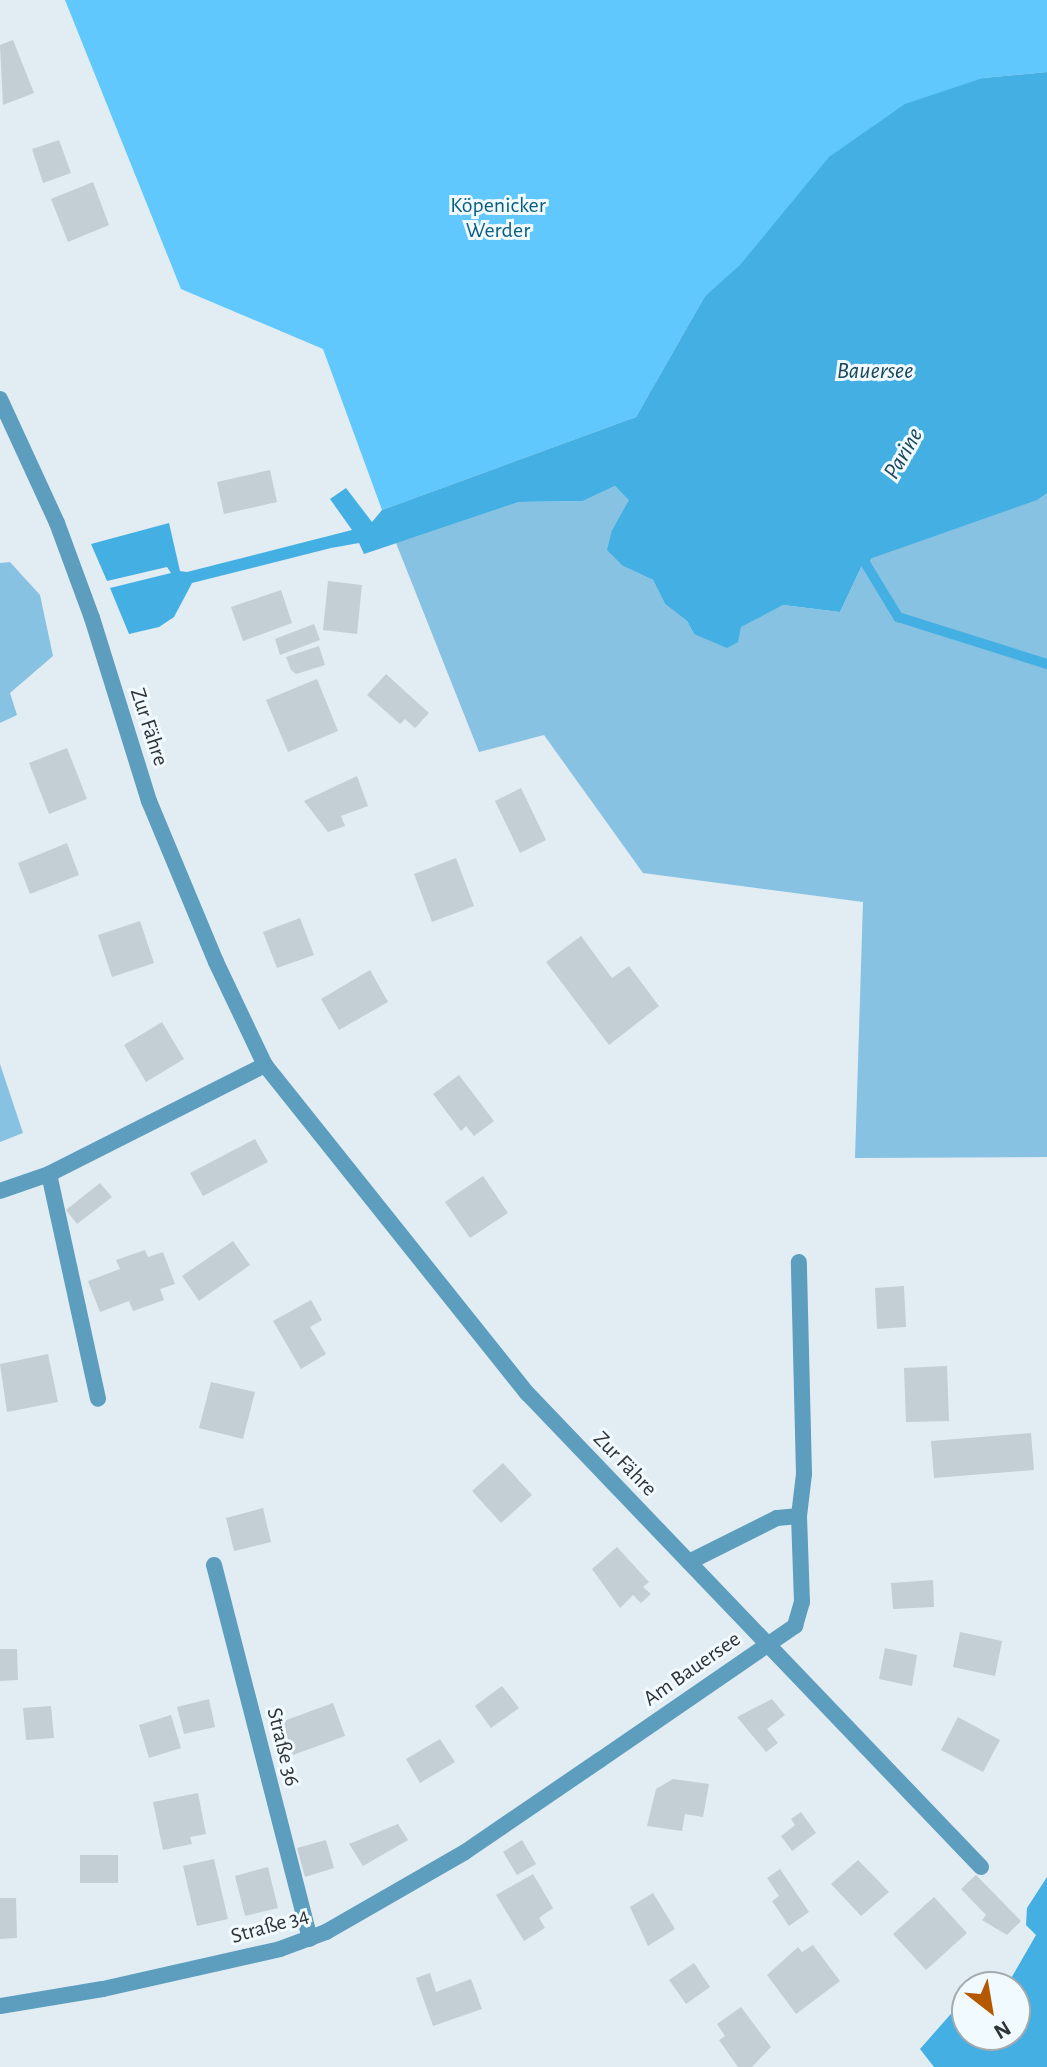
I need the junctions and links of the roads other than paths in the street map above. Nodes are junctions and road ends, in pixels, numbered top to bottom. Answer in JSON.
{"nodes":[{"id":1,"x":0,"y":399,"type":"edge"},
{"id":2,"x":265,"y":1065,"type":"junction"},
{"id":3,"x":49,"y":1174,"type":"junction"},
{"id":4,"x":0,"y":1191,"type":"edge"},
{"id":5,"x":799,"y":1262,"type":"dead end"},
{"id":6,"x":98,"y":1399,"type":"dead end"},
{"id":7,"x":799,"y":1516,"type":"junction"},
{"id":8,"x":689,"y":1562,"type":"junction"},
{"id":9,"x":214,"y":1565,"type":"dead end"},
{"id":10,"x":767,"y":1645,"type":"junction"},
{"id":11,"x":522,"y":1812,"type":"joint"},
{"id":12,"x":981,"y":1867,"type":"dead end"},
{"id":13,"x":310,"y":1939,"type":"junction"},
{"id":14,"x":0,"y":2006,"type":"edge"}],
"edges":[{"from":1,"to":2,"type":"street","name":"Zur Fähre"},
{"from":2,"to":3,"type":"street"},
{"from":2,"to":8,"type":"street","name":"Zur Fähre"},
{"from":3,"to":4,"type":"street"},
{"from":3,"to":6,"type":"street"},
{"from":5,"to":7,"type":"street","name":"Am Bauersee"},
{"from":7,"to":8,"type":"street"},
{"from":7,"to":10,"type":"street","name":"Am Bauersee"},
{"from":8,"to":10,"type":"street","name":"Zur Fähre"},
{"from":9,"to":13,"type":"street","name":"Straße 36"},
{"from":10,"to":11,"type":"street","name":"Am Bauersee"},
{"from":10,"to":12,"type":"street","name":"Zur Fähre"},
{"from":11,"to":13,"type":"street","name":"Straße 34"},
{"from":13,"to":14,"type":"street","name":"Straße 34"}]}
